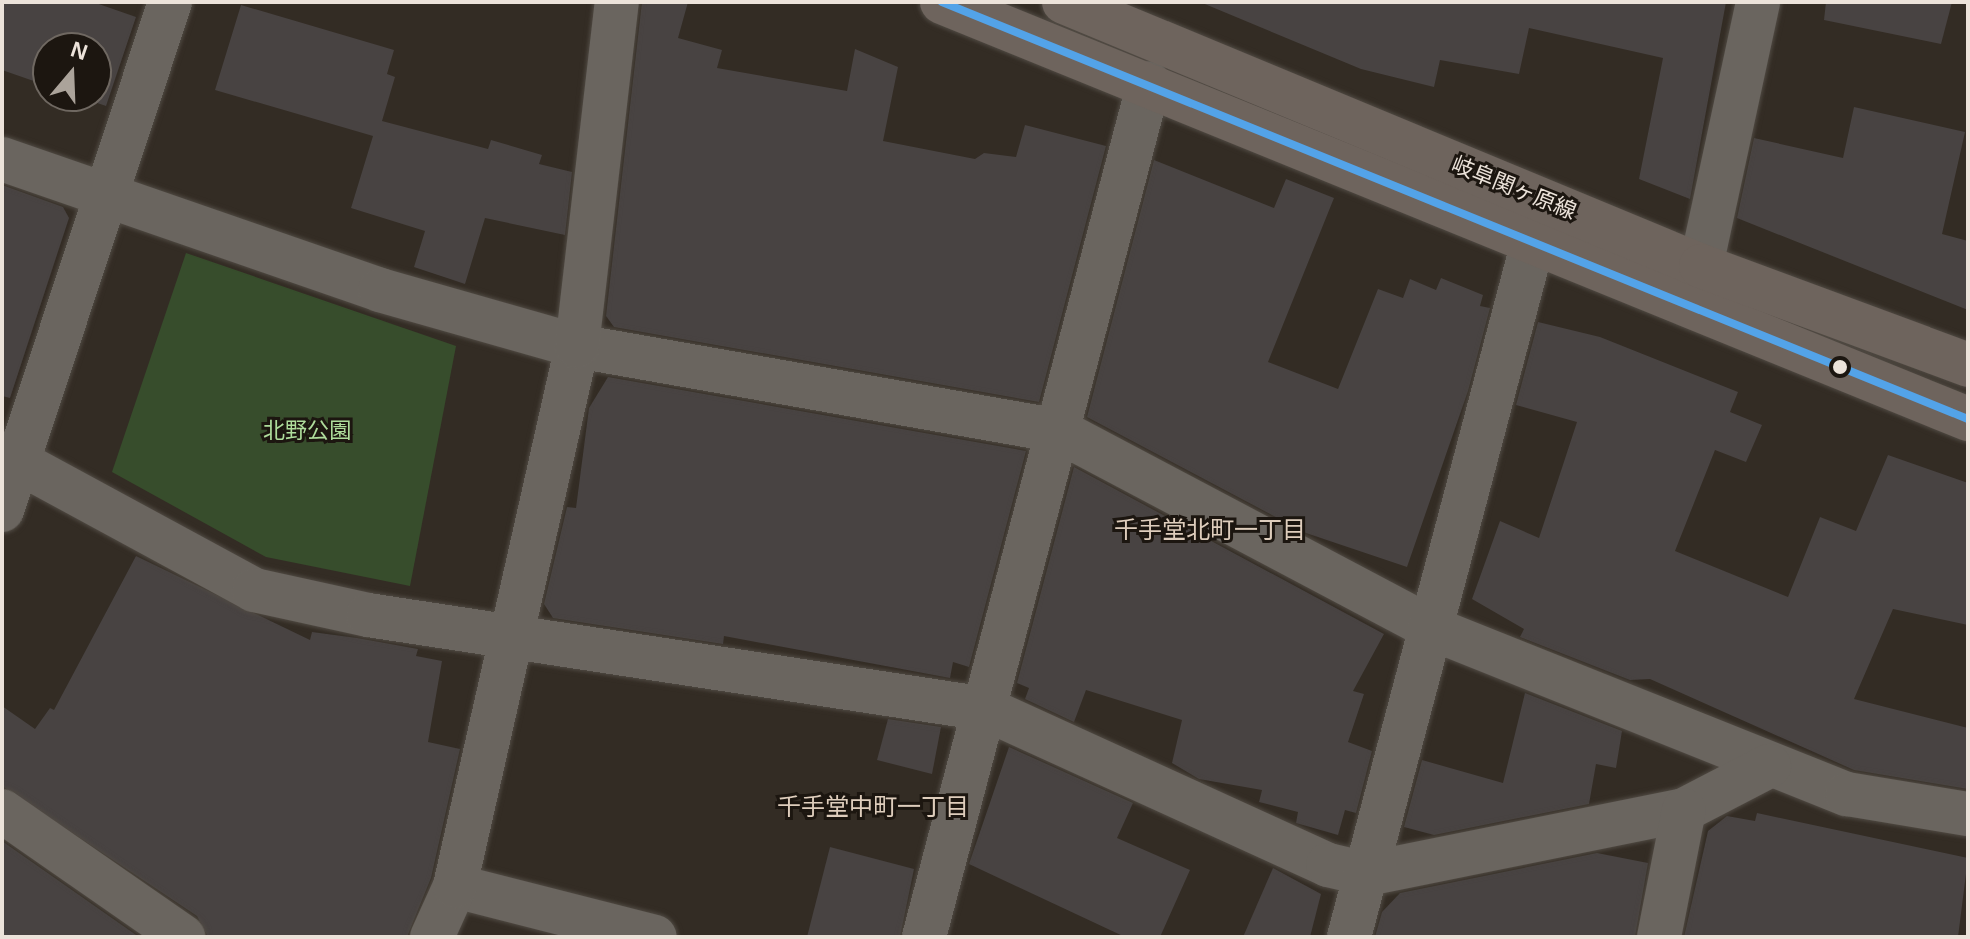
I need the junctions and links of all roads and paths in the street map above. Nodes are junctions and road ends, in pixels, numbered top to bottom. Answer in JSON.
{"nodes":[{"id":1,"x":617,"y":2,"type":"edge"},
{"id":2,"x":942,"y":2,"type":"edge"},
{"id":3,"x":1064,"y":2,"type":"edge"},
{"id":4,"x":1758,"y":2,"type":"edge"},
{"id":5,"x":159,"y":5,"type":"edge"},
{"id":6,"x":1149,"y":83,"type":"junction"},
{"id":7,"x":2,"y":159,"type":"edge"},
{"id":8,"x":102,"y":197,"type":"junction"},
{"id":9,"x":1533,"y":242,"type":"junction"},
{"id":10,"x":1701,"y":266,"type":"junction"},
{"id":11,"x":577,"y":346,"type":"junction"},
{"id":12,"x":1968,"y":365,"type":"edge"},
{"id":13,"x":1968,"y":419,"type":"edge"},
{"id":14,"x":1059,"y":431,"type":"junction"},
{"id":15,"x":10,"y":458,"type":"edge"},
{"id":16,"x":2,"y":510,"type":"edge"},
{"id":17,"x":1431,"y":628,"type":"junction"},
{"id":18,"x":515,"y":635,"type":"junction"},
{"id":19,"x":986,"y":709,"type":"junction"},
{"id":20,"x":1769,"y":766,"type":"junction"},
{"id":21,"x":1684,"y":810,"type":"junction"},
{"id":22,"x":2,"y":811,"type":"edge"},
{"id":23,"x":1968,"y":814,"type":"edge"},
{"id":24,"x":1367,"y":874,"type":"junction"},
{"id":25,"x":455,"y":886,"type":"junction"},
{"id":26,"x":183,"y":937,"type":"edge"},
{"id":27,"x":432,"y":937,"type":"edge"},
{"id":28,"x":655,"y":937,"type":"edge"},
{"id":29,"x":924,"y":937,"type":"edge"},
{"id":30,"x":1349,"y":937,"type":"edge"},
{"id":31,"x":1659,"y":937,"type":"edge"}],
"edges":[{"from":1,"to":11,"type":"street"},
{"from":2,"to":6,"type":"main road","name":"岐阜関ヶ原線"},
{"from":3,"to":10,"type":"main road","name":"岐阜関ヶ原線"},
{"from":4,"to":10,"type":"street"},
{"from":5,"to":8,"type":"street"},
{"from":6,"to":9,"type":"main road","name":"岐阜関ヶ原線"},
{"from":6,"to":14,"type":"street"},
{"from":7,"to":8,"type":"street"},
{"from":8,"to":11,"type":"street"},
{"from":8,"to":15,"type":"street"},
{"from":9,"to":13,"type":"main road","name":"岐阜関ヶ原線"},
{"from":9,"to":17,"type":"street"},
{"from":10,"to":12,"type":"main road","name":"岐阜関ヶ原線"},
{"from":11,"to":14,"type":"street"},
{"from":11,"to":18,"type":"street"},
{"from":14,"to":17,"type":"street"},
{"from":14,"to":19,"type":"street"},
{"from":15,"to":16,"type":"street"},
{"from":15,"to":18,"type":"street"},
{"from":17,"to":20,"type":"street"},
{"from":17,"to":24,"type":"street"},
{"from":18,"to":19,"type":"street"},
{"from":18,"to":25,"type":"street"},
{"from":19,"to":24,"type":"street"},
{"from":19,"to":29,"type":"street"},
{"from":20,"to":21,"type":"street"},
{"from":20,"to":23,"type":"street"},
{"from":21,"to":24,"type":"street"},
{"from":21,"to":31,"type":"street"},
{"from":22,"to":26,"type":"street"},
{"from":24,"to":30,"type":"street"},
{"from":25,"to":27,"type":"street"},
{"from":25,"to":28,"type":"street"}]}
